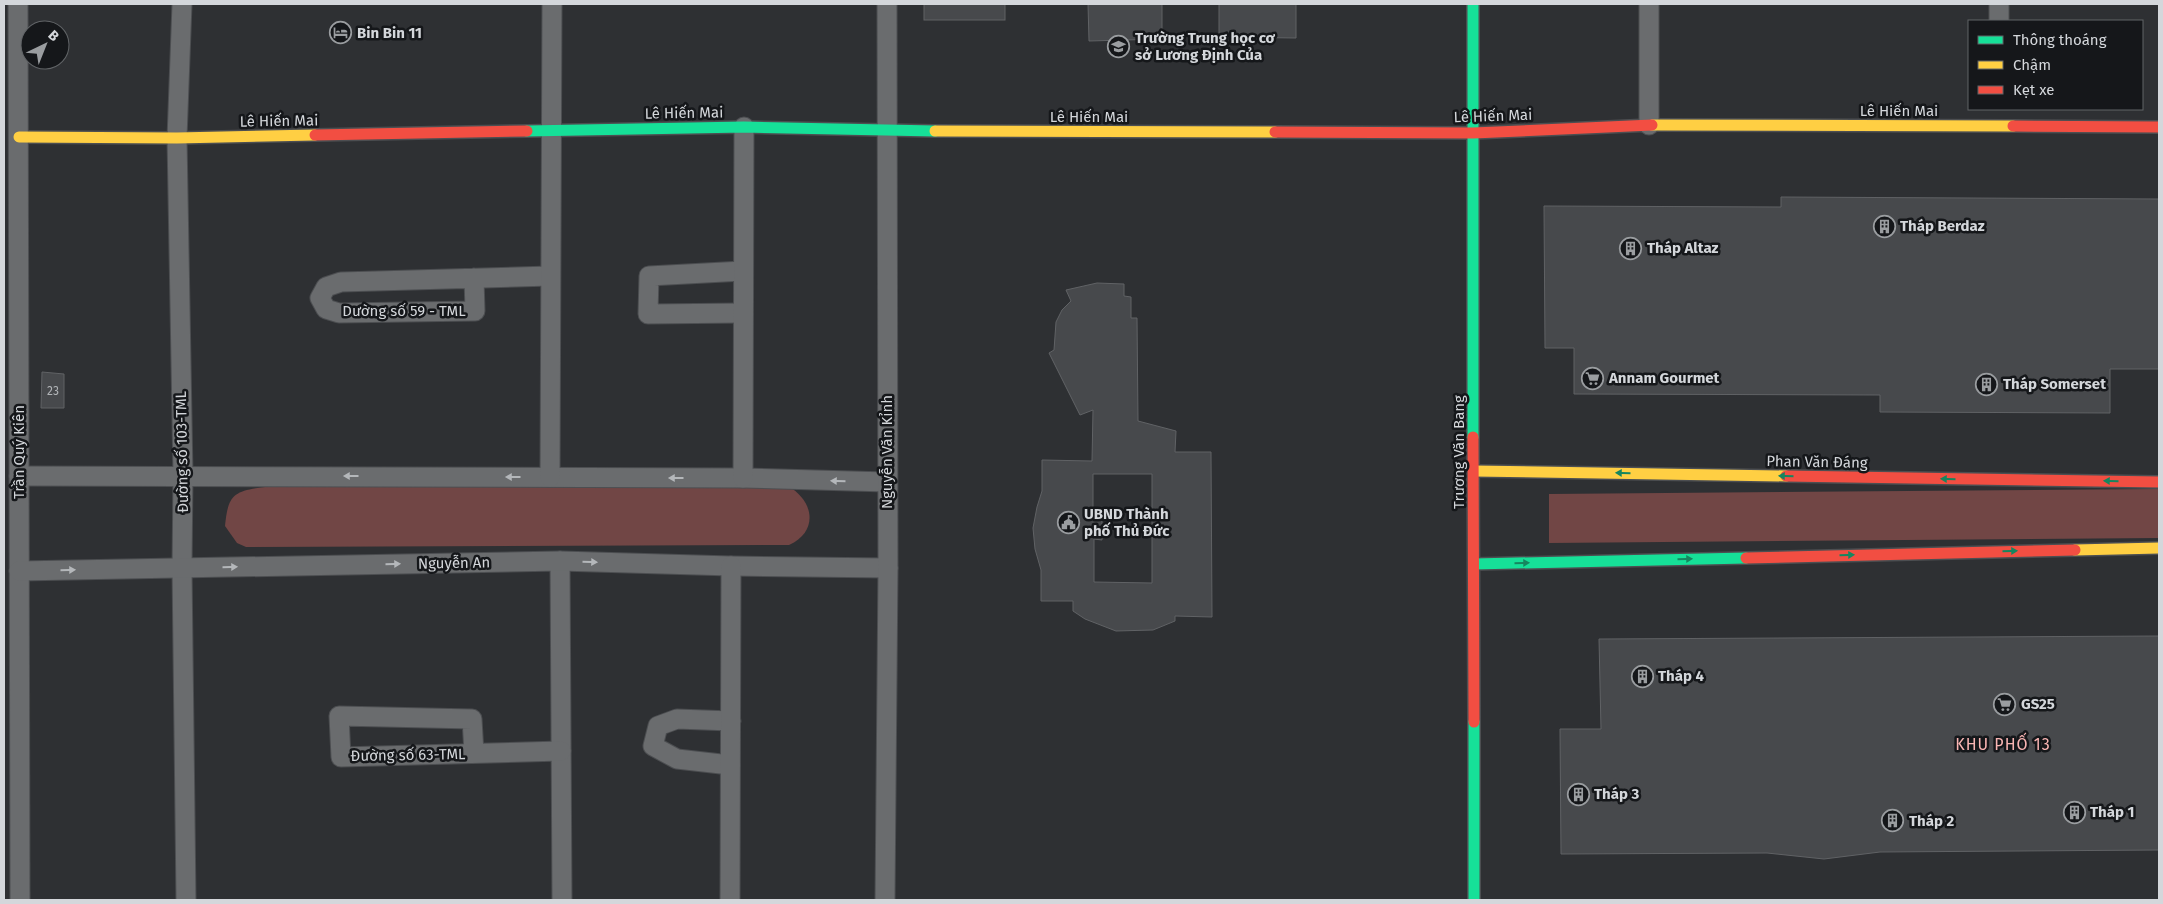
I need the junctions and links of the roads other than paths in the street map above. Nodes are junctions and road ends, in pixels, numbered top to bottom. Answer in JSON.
{"nodes":[{"id":1,"x":18,"y":4,"type":"edge"},
{"id":2,"x":182,"y":4,"type":"edge"},
{"id":3,"x":552,"y":4,"type":"edge"},
{"id":4,"x":887,"y":4,"type":"edge"},
{"id":5,"x":1473,"y":4,"type":"edge"},
{"id":6,"x":1649,"y":4,"type":"edge"},
{"id":7,"x":1999,"y":4,"type":"edge"},
{"id":8,"x":1999,"y":20,"type":"edge"},
{"id":9,"x":2000,"y":118,"type":"edge"},
{"id":10,"x":1649,"y":126,"type":"junction"},
{"id":11,"x":744,"y":127,"type":"junction"},
{"id":12,"x":2159,"y":127,"type":"edge"},
{"id":13,"x":551,"y":130,"type":"junction"},
{"id":14,"x":888,"y":131,"type":"junction"},
{"id":15,"x":1473,"y":133,"type":"junction"},
{"id":16,"x":18,"y":137,"type":"junction"},
{"id":17,"x":177,"y":138,"type":"junction"},
{"id":18,"x":743,"y":271,"type":"junction"},
{"id":19,"x":550,"y":276,"type":"junction"},
{"id":20,"x":474,"y":278,"type":"junction"},
{"id":21,"x":743,"y":313,"type":"junction"},
{"id":22,"x":1474,"y":471,"type":"junction"},
{"id":23,"x":183,"y":475,"type":"junction"},
{"id":24,"x":19,"y":476,"type":"junction"},
{"id":25,"x":550,"y":477,"type":"junction"},
{"id":26,"x":743,"y":478,"type":"junction"},
{"id":27,"x":887,"y":482,"type":"junction"},
{"id":28,"x":2159,"y":482,"type":"edge"},
{"id":29,"x":2159,"y":548,"type":"edge"},
{"id":30,"x":560,"y":562,"type":"junction"},
{"id":31,"x":1474,"y":564,"type":"junction"},
{"id":32,"x":731,"y":566,"type":"junction"},
{"id":33,"x":182,"y":568,"type":"junction"},
{"id":34,"x":888,"y":568,"type":"junction"},
{"id":35,"x":19,"y":571,"type":"junction"},
{"id":36,"x":731,"y":721,"type":"junction"},
{"id":37,"x":561,"y":751,"type":"junction"},
{"id":38,"x":474,"y":753,"type":"junction"},
{"id":39,"x":730,"y":765,"type":"junction"},
{"id":40,"x":20,"y":900,"type":"edge"},
{"id":41,"x":186,"y":900,"type":"edge"},
{"id":42,"x":562,"y":900,"type":"edge"},
{"id":43,"x":730,"y":900,"type":"edge"},
{"id":44,"x":885,"y":900,"type":"edge"},
{"id":45,"x":1474,"y":900,"type":"edge"}],
"edges":[{"from":1,"to":16,"type":"street","name":"Trần Quý Kiên"},
{"from":2,"to":17,"type":"street","name":"Đường số 103-TML"},
{"from":3,"to":13,"type":"street"},
{"from":4,"to":14,"type":"street","name":"Nguyễn Văn Kỉnh"},
{"from":5,"to":15,"type":"street","name":"Trương Văn Bang"},
{"from":6,"to":10,"type":"street"},
{"from":7,"to":8,"type":"street"},
{"from":9,"to":10,"type":"street","name":"Lê Hiến Mai"},
{"from":9,"to":12,"type":"street","name":"Lê Hiến Mai"},
{"from":10,"to":15,"type":"street","name":"Lê Hiến Mai"},
{"from":11,"to":13,"type":"street","name":"Lê Hiến Mai"},
{"from":11,"to":14,"type":"street","name":"Lê Hiến Mai"},
{"from":11,"to":18,"type":"street"},
{"from":13,"to":17,"type":"street","name":"Lê Hiến Mai"},
{"from":13,"to":19,"type":"street"},
{"from":14,"to":15,"type":"street","name":"Lê Hiến Mai"},
{"from":14,"to":27,"type":"street","name":"Nguyễn Văn Kỉnh"},
{"from":15,"to":22,"type":"street","name":"Trương Văn Bang"},
{"from":16,"to":17,"type":"street","name":"Lê Hiến Mai"},
{"from":16,"to":24,"type":"street","name":"Trần Quý Kiên"},
{"from":17,"to":23,"type":"street","name":"Đường số 103-TML"},
{"from":18,"to":21,"type":"street"},
{"from":18,"to":21,"type":"street"},
{"from":19,"to":20,"type":"street","name":"Dường số 59 - TML"},
{"from":19,"to":25,"type":"street"},
{"from":20,"to":20,"type":"street","name":"Dường số 59 - TML"},
{"from":21,"to":26,"type":"street"},
{"from":28,"to":22,"type":"street","name":"Phan Văn Đáng","one_way":true},
{"from":22,"to":31,"type":"street","name":"Trương Văn Bang"},
{"from":23,"to":24,"type":"street"},
{"from":25,"to":23,"type":"street","one_way":true},
{"from":23,"to":33,"type":"street","name":"Đường số 103-TML"},
{"from":24,"to":35,"type":"street","name":"Trần Quý Kiên"},
{"from":26,"to":25,"type":"street","one_way":true},
{"from":27,"to":26,"type":"street","one_way":true},
{"from":27,"to":34,"type":"street","name":"Nguyễn Văn Kỉnh"},
{"from":31,"to":29,"type":"street","one_way":true},
{"from":30,"to":32,"type":"street","name":"Nguyễn An","one_way":true},
{"from":33,"to":30,"type":"street","name":"Nguyễn An","one_way":true},
{"from":30,"to":37,"type":"street"},
{"from":31,"to":45,"type":"street","name":"Trương Văn Bang"},
{"from":32,"to":34,"type":"street","name":"Nguyễn An"},
{"from":32,"to":36,"type":"street"},
{"from":35,"to":33,"type":"street","name":"Nguyễn An","one_way":true},
{"from":33,"to":41,"type":"street","name":"Đường số 103-TML"},
{"from":34,"to":44,"type":"street","name":"Nguyễn Văn Kỉnh"},
{"from":35,"to":40,"type":"street","name":"Trần Quý Kiên"},
{"from":36,"to":39,"type":"street"},
{"from":36,"to":39,"type":"street"},
{"from":37,"to":38,"type":"street","name":"Đường số 63-TML"},
{"from":37,"to":42,"type":"street"},
{"from":38,"to":38,"type":"street","name":"Đường số 63-TML"},
{"from":39,"to":43,"type":"street"}]}
